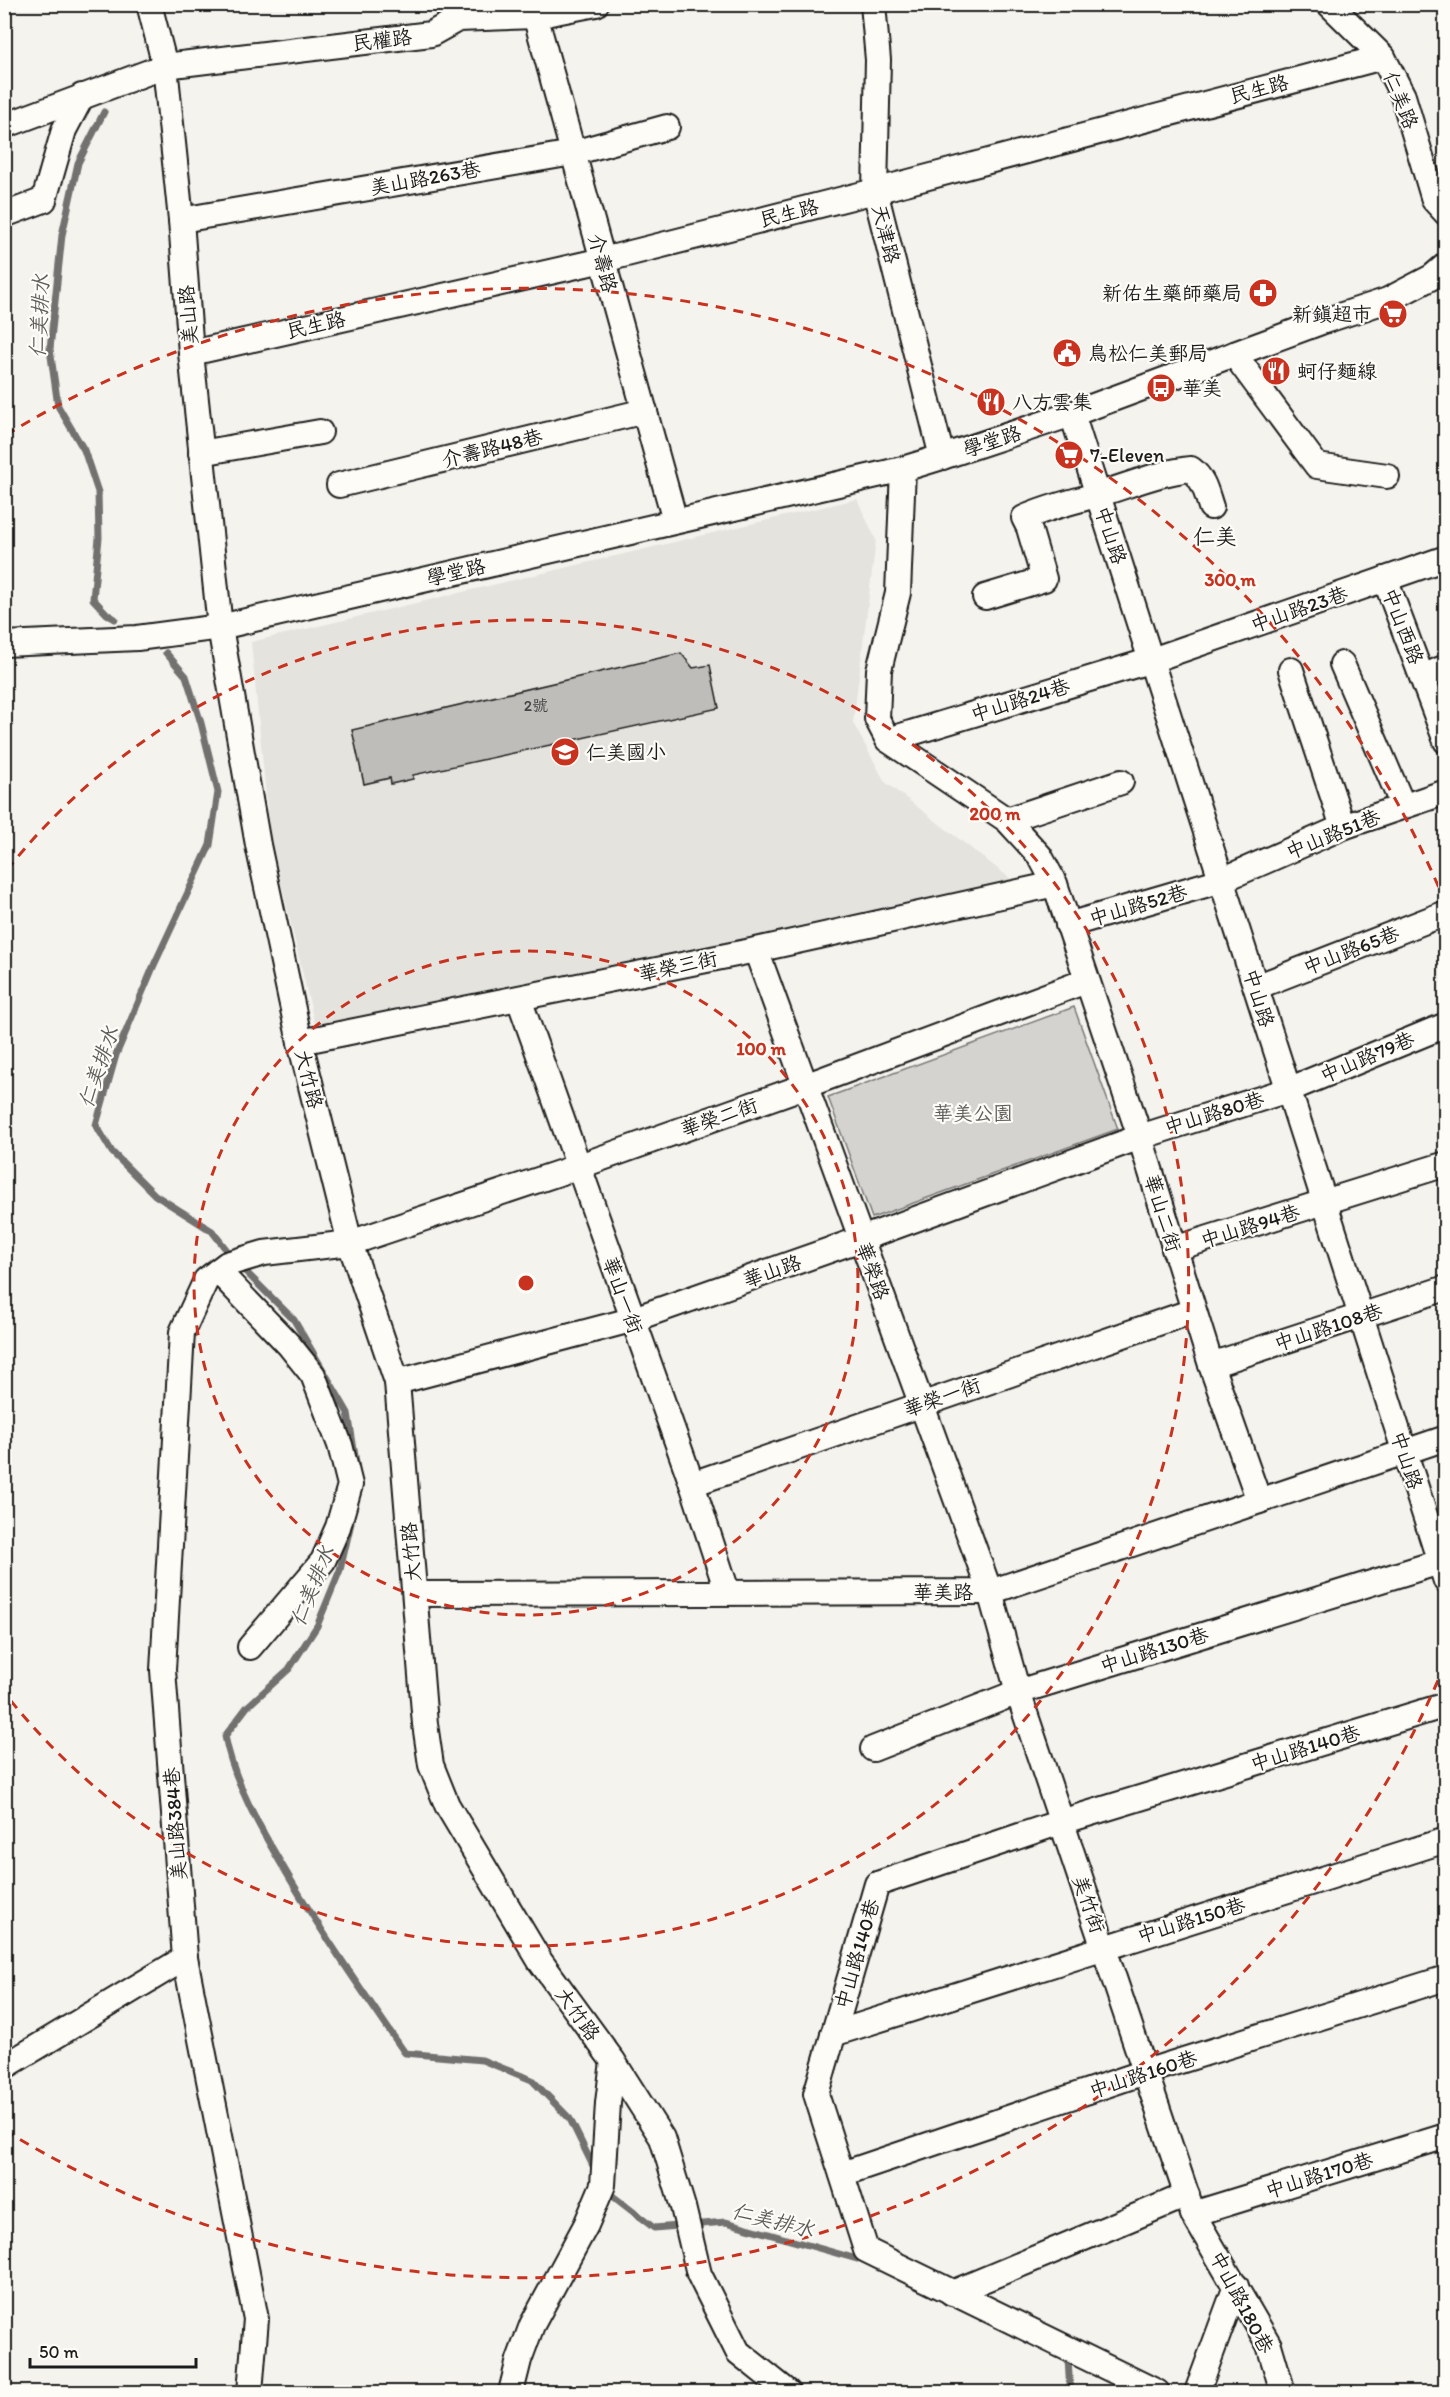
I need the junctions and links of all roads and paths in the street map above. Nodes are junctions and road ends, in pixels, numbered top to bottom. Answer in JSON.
{"nodes":[{"id":1,"x":149,"y":4,"type":"edge"},
{"id":2,"x":596,"y":4,"type":"edge"},
{"id":3,"x":873,"y":4,"type":"edge"},
{"id":4,"x":1329,"y":4,"type":"edge"},
{"id":5,"x":534,"y":10,"type":"edge"},
{"id":6,"x":1383,"y":57,"type":"junction"},
{"id":7,"x":165,"y":66,"type":"junction"},
{"id":8,"x":82,"y":96,"type":"junction"},
{"id":9,"x":4,"y":126,"type":"edge"},
{"id":10,"x":667,"y":127,"type":"dead end"},
{"id":11,"x":573,"y":153,"type":"junction"},
{"id":12,"x":875,"y":191,"type":"junction"},
{"id":13,"x":1446,"y":213,"type":"edge"},
{"id":14,"x":4,"y":215,"type":"edge"},
{"id":15,"x":181,"y":220,"type":"junction"},
{"id":16,"x":603,"y":260,"type":"junction"},
{"id":17,"x":1446,"y":265,"type":"edge"},
{"id":18,"x":191,"y":353,"type":"junction"},
{"id":19,"x":1234,"y":354,"type":"junction"},
{"id":20,"x":645,"y":411,"type":"junction"},
{"id":21,"x":1072,"y":414,"type":"junction"},
{"id":22,"x":320,"y":432,"type":"dead end"},
{"id":23,"x":201,"y":453,"type":"junction"},
{"id":24,"x":942,"y":457,"type":"junction"},
{"id":25,"x":903,"y":469,"type":"junction"},
{"id":26,"x":1386,"y":476,"type":"dead end"},
{"id":27,"x":339,"y":485,"type":"dead end"},
{"id":28,"x":1098,"y":495,"type":"junction"},
{"id":29,"x":1211,"y":507,"type":"dead end"},
{"id":30,"x":675,"y":521,"type":"junction"},
{"id":31,"x":1446,"y":558,"type":"edge"},
{"id":32,"x":1385,"y":579,"type":"junction"},
{"id":33,"x":985,"y":597,"type":"dead end"},
{"id":34,"x":220,"y":627,"type":"junction"},
{"id":35,"x":4,"y":644,"type":"edge"},
{"id":36,"x":1152,"y":660,"type":"junction"},
{"id":37,"x":1342,"y":664,"type":"dead end"},
{"id":38,"x":1446,"y":667,"type":"edge"},
{"id":39,"x":1291,"y":670,"type":"dead end"},
{"id":40,"x":1422,"y":676,"type":"junction"},
{"id":41,"x":888,"y":740,"type":"junction"},
{"id":42,"x":1446,"y":741,"type":"edge"},
{"id":43,"x":1121,"y":782,"type":"dead end"},
{"id":44,"x":1446,"y":792,"type":"edge"},
{"id":45,"x":1403,"y":806,"type":"junction"},
{"id":46,"x":1006,"y":820,"type":"junction"},
{"id":47,"x":1342,"y":827,"type":"junction"},
{"id":48,"x":1222,"y":880,"type":"junction"},
{"id":49,"x":1055,"y":884,"type":"junction"},
{"id":50,"x":1446,"y":913,"type":"edge"},
{"id":51,"x":1068,"y":925,"type":"junction"},
{"id":52,"x":756,"y":950,"type":"junction"},
{"id":53,"x":1086,"y":981,"type":"junction"},
{"id":54,"x":1256,"y":987,"type":"junction"},
{"id":55,"x":519,"y":999,"type":"junction"},
{"id":56,"x":1446,"y":1025,"type":"edge"},
{"id":57,"x":300,"y":1042,"type":"junction"},
{"id":58,"x":806,"y":1086,"type":"junction"},
{"id":59,"x":1288,"y":1090,"type":"junction"},
{"id":60,"x":1140,"y":1137,"type":"junction"},
{"id":61,"x":1446,"y":1164,"type":"edge"},
{"id":62,"x":577,"y":1167,"type":"junction"},
{"id":63,"x":1325,"y":1203,"type":"junction"},
{"id":64,"x":861,"y":1239,"type":"junction"},
{"id":65,"x":350,"y":1243,"type":"junction"},
{"id":66,"x":1174,"y":1249,"type":"junction"},
{"id":67,"x":223,"y":1268,"type":"junction"},
{"id":68,"x":1446,"y":1288,"type":"edge"},
{"id":69,"x":1193,"y":1311,"type":"junction"},
{"id":70,"x":1361,"y":1317,"type":"junction"},
{"id":71,"x":631,"y":1320,"type":"junction"},
{"id":72,"x":1211,"y":1365,"type":"junction"},
{"id":73,"x":397,"y":1382,"type":"junction"},
{"id":74,"x":922,"y":1404,"type":"junction"},
{"id":75,"x":1446,"y":1438,"type":"edge"},
{"id":76,"x":1405,"y":1452,"type":"junction"},
{"id":77,"x":692,"y":1485,"type":"junction"},
{"id":78,"x":1259,"y":1501,"type":"junction"},
{"id":79,"x":1444,"y":1568,"type":"edge"},
{"id":80,"x":727,"y":1591,"type":"junction"},
{"id":81,"x":990,"y":1592,"type":"junction"},
{"id":82,"x":415,"y":1594,"type":"junction"},
{"id":83,"x":250,"y":1647,"type":"dead end"},
{"id":84,"x":1018,"y":1692,"type":"junction"},
{"id":85,"x":1446,"y":1705,"type":"edge"},
{"id":86,"x":873,"y":1749,"type":"dead end"},
{"id":87,"x":1061,"y":1822,"type":"junction"},
{"id":88,"x":1446,"y":1840,"type":"edge"},
{"id":89,"x":1103,"y":1947,"type":"junction"},
{"id":90,"x":185,"y":1958,"type":"junction"},
{"id":91,"x":1446,"y":1978,"type":"edge"},
{"id":92,"x":833,"y":2034,"type":"junction"},
{"id":93,"x":613,"y":2061,"type":"junction"},
{"id":94,"x":4,"y":2067,"type":"edge"},
{"id":95,"x":1145,"y":2072,"type":"junction"},
{"id":96,"x":1446,"y":2136,"type":"edge"},
{"id":97,"x":842,"y":2174,"type":"junction"},
{"id":98,"x":1190,"y":2205,"type":"junction"},
{"id":99,"x":1236,"y":2286,"type":"junction"},
{"id":100,"x":952,"y":2293,"type":"junction"},
{"id":101,"x":250,"y":2392,"type":"edge"},
{"id":102,"x":511,"y":2392,"type":"edge"},
{"id":103,"x":788,"y":2392,"type":"edge"},
{"id":104,"x":1157,"y":2392,"type":"edge"},
{"id":105,"x":1197,"y":2392,"type":"edge"},
{"id":106,"x":1283,"y":2392,"type":"edge"}],
"edges":[{"from":1,"to":7,"type":"street","name":"美山路"},
{"from":2,"to":5,"type":"street","name":"民權路"},
{"from":3,"to":12,"type":"street","name":"天津路"},
{"from":4,"to":6,"type":"street","name":"仁美路"},
{"from":5,"to":7,"type":"street","name":"民權路"},
{"from":5,"to":11,"type":"street","name":"介壽路"},
{"from":6,"to":12,"type":"street","name":"民生路"},
{"from":6,"to":13,"type":"street","name":"仁美路"},
{"from":7,"to":8,"type":"street","name":"民權路"},
{"from":7,"to":15,"type":"street","name":"美山路"},
{"from":8,"to":9,"type":"street","name":"民權路"},
{"from":8,"to":14,"type":"street"},
{"from":10,"to":11,"type":"street","name":"美山路263巷"},
{"from":11,"to":15,"type":"street","name":"美山路263巷"},
{"from":11,"to":16,"type":"street","name":"介壽路"},
{"from":12,"to":16,"type":"street","name":"民生路"},
{"from":12,"to":24,"type":"street","name":"天津路"},
{"from":15,"to":18,"type":"street","name":"美山路"},
{"from":16,"to":18,"type":"street","name":"民生路"},
{"from":16,"to":20,"type":"street","name":"介壽路"},
{"from":17,"to":19,"type":"street","name":"學堂路"},
{"from":18,"to":23,"type":"street","name":"美山路"},
{"from":19,"to":21,"type":"street","name":"學堂路"},
{"from":19,"to":26,"type":"street"},
{"from":20,"to":27,"type":"street","name":"介壽路48巷"},
{"from":20,"to":30,"type":"street","name":"介壽路"},
{"from":21,"to":24,"type":"street","name":"學堂路"},
{"from":21,"to":28,"type":"street","name":"中山路"},
{"from":22,"to":23,"type":"street"},
{"from":23,"to":34,"type":"street","name":"美山路"},
{"from":24,"to":25,"type":"street","name":"學堂路"},
{"from":25,"to":30,"type":"street","name":"學堂路"},
{"from":25,"to":41,"type":"street"},
{"from":28,"to":29,"type":"street"},
{"from":28,"to":33,"type":"street"},
{"from":28,"to":36,"type":"street","name":"中山路"},
{"from":30,"to":34,"type":"street","name":"學堂路"},
{"from":31,"to":32,"type":"street","name":"中山路23巷"},
{"from":32,"to":36,"type":"street","name":"中山路23巷"},
{"from":32,"to":40,"type":"street","name":"中山西路"},
{"from":34,"to":35,"type":"street","name":"學堂路"},
{"from":34,"to":57,"type":"street","name":"大竹路"},
{"from":36,"to":41,"type":"street","name":"中山路24巷"},
{"from":36,"to":48,"type":"street","name":"中山路"},
{"from":37,"to":45,"type":"street"},
{"from":38,"to":40,"type":"street"},
{"from":39,"to":47,"type":"street"},
{"from":40,"to":42,"type":"street","name":"中山西路"},
{"from":41,"to":46,"type":"street","name":"中山路52巷"},
{"from":43,"to":46,"type":"street"},
{"from":44,"to":45,"type":"street","name":"中山路51巷"},
{"from":45,"to":47,"type":"street","name":"中山路51巷"},
{"from":46,"to":49,"type":"street","name":"中山路52巷"},
{"from":47,"to":48,"type":"street","name":"中山路51巷"},
{"from":48,"to":51,"type":"street","name":"中山路52巷"},
{"from":48,"to":54,"type":"street","name":"中山路"},
{"from":49,"to":51,"type":"street","name":"中山路52巷"},
{"from":49,"to":52,"type":"street","name":"華榮三街"},
{"from":50,"to":54,"type":"street","name":"中山路65巷"},
{"from":51,"to":53,"type":"street","name":"華山二街"},
{"from":52,"to":55,"type":"street","name":"華榮三街"},
{"from":52,"to":58,"type":"street","name":"華榮路"},
{"from":53,"to":58,"type":"street","name":"華榮二街"},
{"from":53,"to":60,"type":"street","name":"華山二街"},
{"from":54,"to":59,"type":"street","name":"中山路"},
{"from":55,"to":57,"type":"street","name":"華榮三街"},
{"from":55,"to":62,"type":"street","name":"華山一街"},
{"from":56,"to":59,"type":"street","name":"中山路79巷"},
{"from":57,"to":65,"type":"street","name":"大竹路"},
{"from":58,"to":62,"type":"street","name":"華榮二街"},
{"from":58,"to":64,"type":"street","name":"華榮路"},
{"from":59,"to":60,"type":"street","name":"中山路80巷"},
{"from":59,"to":63,"type":"street","name":"中山路"},
{"from":60,"to":64,"type":"street","name":"華山路"},
{"from":60,"to":66,"type":"street","name":"華山二街"},
{"from":61,"to":63,"type":"street","name":"中山路94巷"},
{"from":62,"to":65,"type":"street","name":"華榮二街"},
{"from":62,"to":71,"type":"street","name":"華山一街"},
{"from":63,"to":66,"type":"street","name":"中山路94巷"},
{"from":63,"to":70,"type":"street","name":"中山路"},
{"from":64,"to":71,"type":"street","name":"華山路"},
{"from":64,"to":74,"type":"street","name":"華榮路"},
{"from":65,"to":67,"type":"street","name":"華榮二街"},
{"from":65,"to":73,"type":"street","name":"大竹路"},
{"from":66,"to":69,"type":"street","name":"華山二街"},
{"from":67,"to":83,"type":"street"},
{"from":67,"to":90,"type":"street","name":"美山路384巷"},
{"from":68,"to":70,"type":"street","name":"中山路108巷"},
{"from":69,"to":72,"type":"street","name":"華山二街"},
{"from":69,"to":74,"type":"street","name":"華榮一街"},
{"from":70,"to":72,"type":"street","name":"中山路108巷"},
{"from":70,"to":76,"type":"street","name":"中山路"},
{"from":71,"to":73,"type":"street","name":"華山路"},
{"from":71,"to":77,"type":"street","name":"華山一街"},
{"from":72,"to":78,"type":"street","name":"華山二街"},
{"from":73,"to":82,"type":"street","name":"大竹路"},
{"from":74,"to":77,"type":"street","name":"華榮一街"},
{"from":74,"to":81,"type":"street","name":"華榮路"},
{"from":75,"to":76,"type":"street","name":"華美路"},
{"from":76,"to":78,"type":"street","name":"華美路"},
{"from":76,"to":79,"type":"street","name":"中山路"},
{"from":77,"to":80,"type":"street","name":"華山一街"},
{"from":78,"to":81,"type":"street","name":"華美路"},
{"from":79,"to":84,"type":"street","name":"中山路130巷"},
{"from":80,"to":81,"type":"street","name":"華美路"},
{"from":80,"to":82,"type":"street","name":"華美路"},
{"from":81,"to":84,"type":"street","name":"美竹街"},
{"from":82,"to":93,"type":"street","name":"大竹路"},
{"from":84,"to":86,"type":"street","name":"中山路130巷"},
{"from":84,"to":87,"type":"street","name":"美竹街"},
{"from":85,"to":87,"type":"street","name":"中山路140巷"},
{"from":87,"to":89,"type":"street","name":"美竹街"},
{"from":87,"to":92,"type":"street","name":"中山路140巷"},
{"from":88,"to":89,"type":"street","name":"中山路150巷"},
{"from":89,"to":92,"type":"street","name":"中山路150巷"},
{"from":89,"to":95,"type":"street","name":"美竹街"},
{"from":90,"to":94,"type":"street"},
{"from":90,"to":101,"type":"street","name":"美山路384巷"},
{"from":91,"to":95,"type":"street","name":"中山路160巷"},
{"from":92,"to":97,"type":"street","name":"中山路140巷"},
{"from":93,"to":102,"type":"street"},
{"from":93,"to":103,"type":"street","name":"大竹路"},
{"from":95,"to":97,"type":"street","name":"中山路160巷"},
{"from":95,"to":98,"type":"street","name":"美竹街"},
{"from":96,"to":98,"type":"street","name":"中山路170巷"},
{"from":97,"to":100,"type":"street","name":"中山路140巷"},
{"from":98,"to":99,"type":"street","name":"中山路180巷"},
{"from":98,"to":100,"type":"street","name":"中山路170巷"},
{"from":99,"to":105,"type":"street"},
{"from":99,"to":106,"type":"street","name":"中山路180巷"},
{"from":100,"to":104,"type":"street","name":"中山路140巷"}]}
